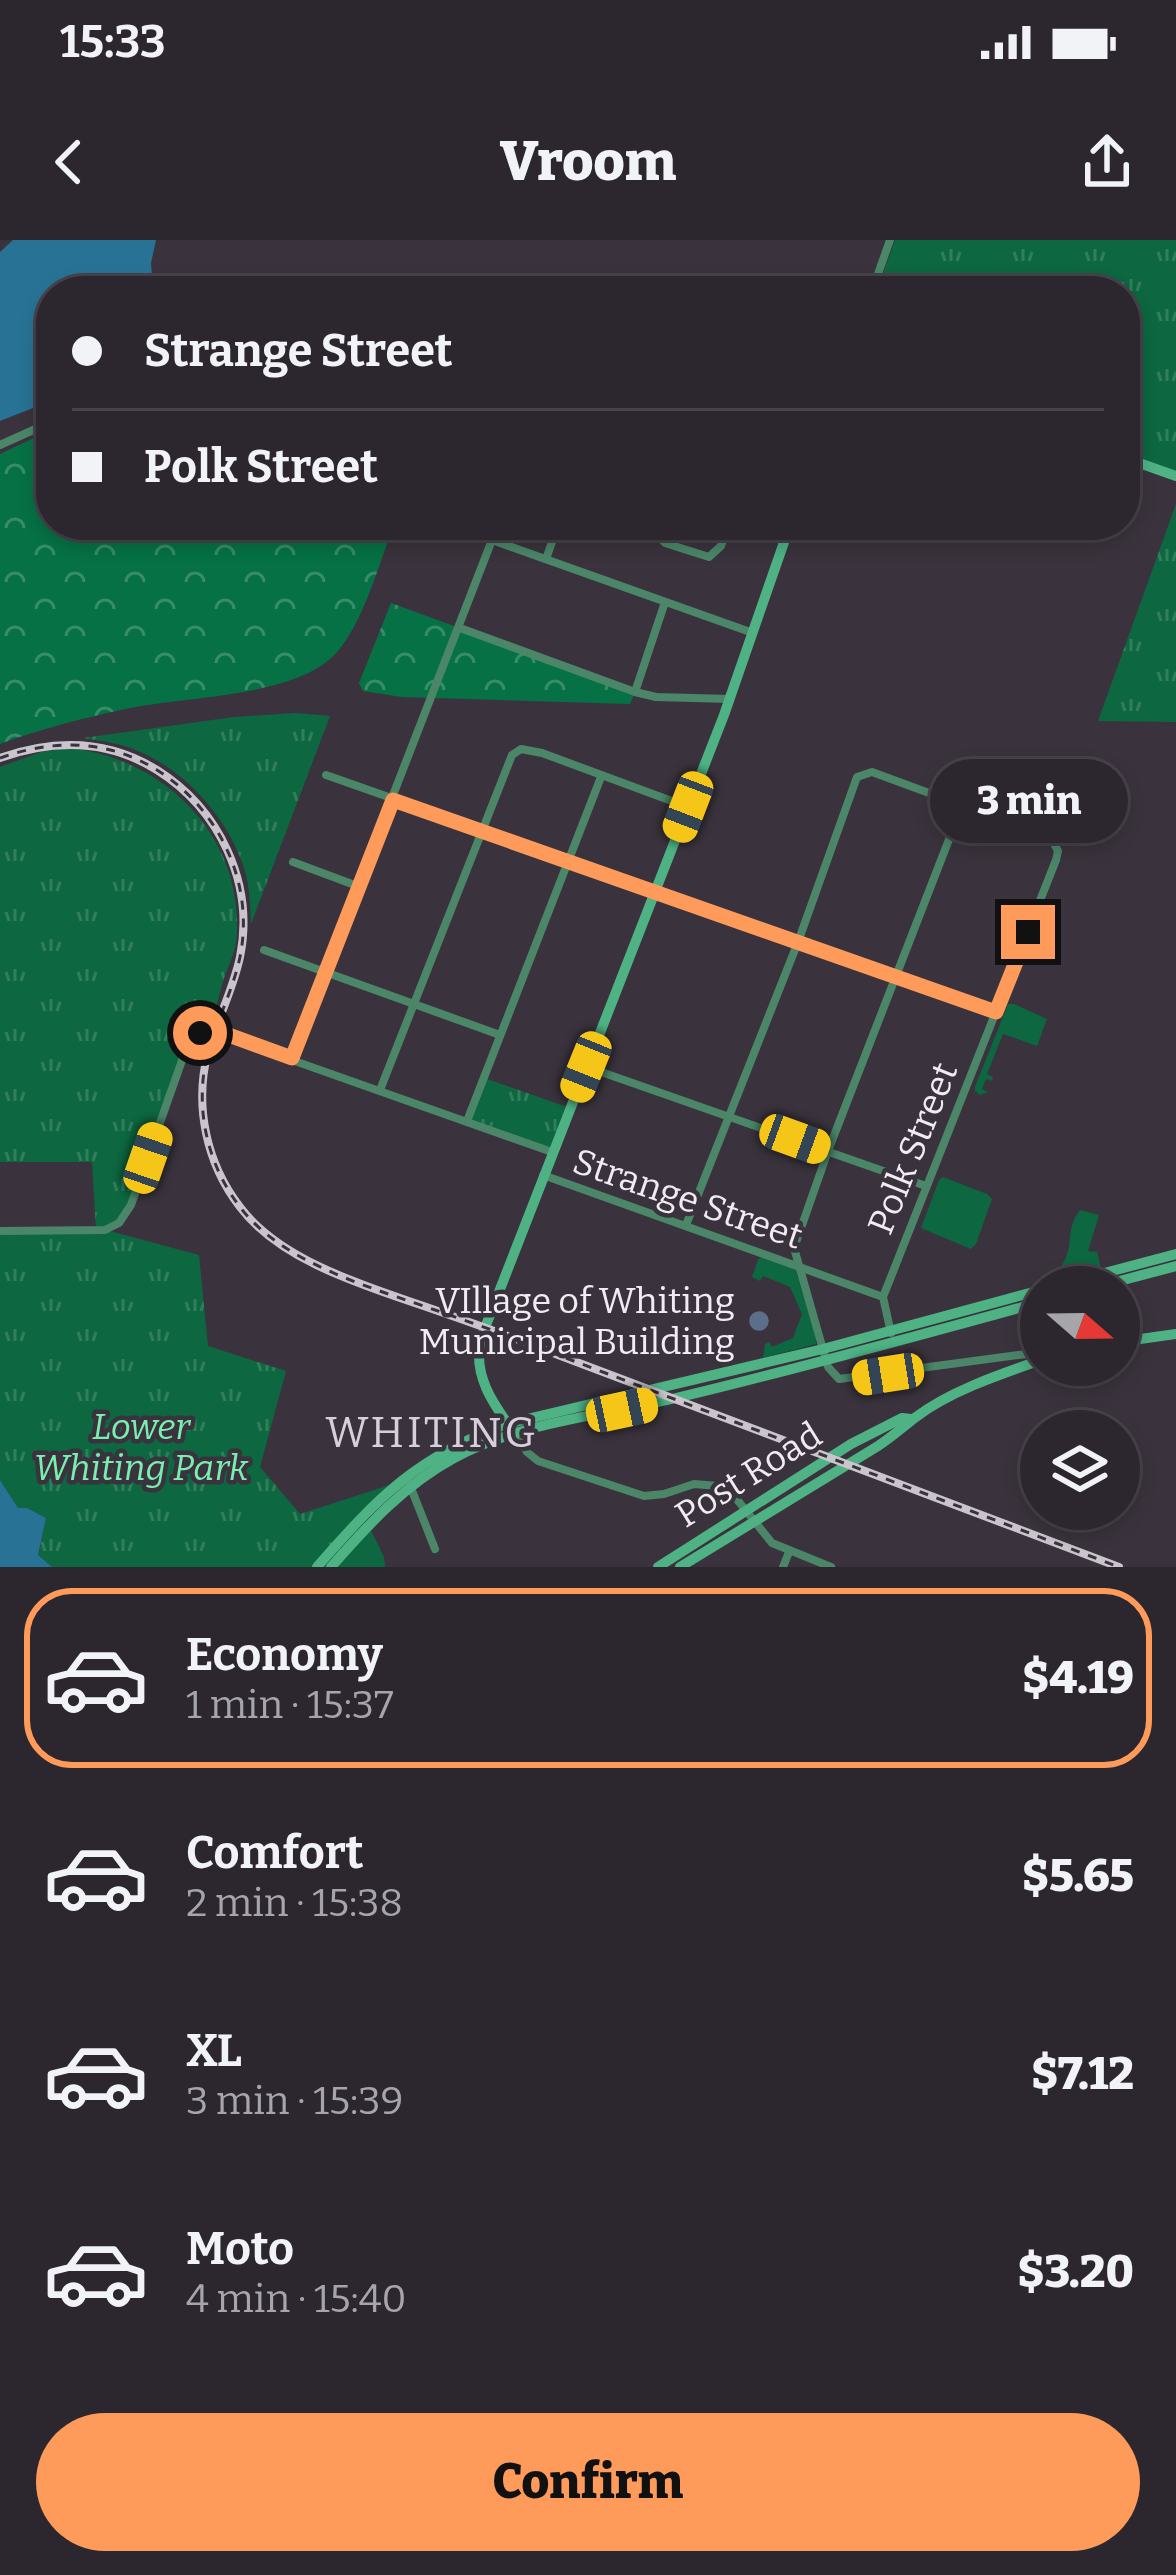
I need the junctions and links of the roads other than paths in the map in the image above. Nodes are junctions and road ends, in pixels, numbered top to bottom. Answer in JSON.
{"nodes":[{"id":1,"x":890,"y":240,"type":"edge"},
{"id":2,"x":877,"y":276,"type":"edge"},
{"id":3,"x":36,"y":429,"type":"edge"},
{"id":4,"x":0,"y":445,"type":"edge"},
{"id":5,"x":1140,"y":463,"type":"edge"},
{"id":6,"x":1176,"y":476,"type":"edge"},
{"id":7,"x":493,"y":540,"type":"joint"},
{"id":8,"x":553,"y":540,"type":"edge"},
{"id":9,"x":662,"y":540,"type":"edge"},
{"id":10,"x":722,"y":540,"type":"edge"},
{"id":11,"x":785,"y":540,"type":"edge"},
{"id":12,"x":546,"y":559,"type":"junction"},
{"id":13,"x":665,"y":602,"type":"junction"},
{"id":14,"x":460,"y":628,"type":"junction"},
{"id":15,"x":753,"y":633,"type":"junction"},
{"id":16,"x":635,"y":692,"type":"junction"},
{"id":17,"x":730,"y":699,"type":"junction"},
{"id":18,"x":326,"y":776,"type":"dead end"},
{"id":19,"x":602,"y":777,"type":"junction"},
{"id":20,"x":393,"y":800,"type":"junction"},
{"id":21,"x":962,"y":806,"type":"junction"},
{"id":22,"x":688,"y":807,"type":"junction"},
{"id":23,"x":480,"y":831,"type":"junction"},
{"id":24,"x":292,"y":862,"type":"dead end"},
{"id":25,"x":568,"y":862,"type":"junction"},
{"id":26,"x":360,"y":887,"type":"junction"},
{"id":27,"x":655,"y":892,"type":"junction"},
{"id":28,"x":798,"y":941,"type":"junction"},
{"id":29,"x":264,"y":950,"type":"dead end"},
{"id":30,"x":326,"y":973,"type":"junction"},
{"id":31,"x":896,"y":977,"type":"junction"},
{"id":32,"x":413,"y":1004,"type":"junction"},
{"id":33,"x":996,"y":1012,"type":"junction"},
{"id":34,"x":500,"y":1035,"type":"junction"},
{"id":35,"x":292,"y":1058,"type":"junction"},
{"id":36,"x":586,"y":1067,"type":"junction"},
{"id":37,"x":380,"y":1090,"type":"junction"},
{"id":38,"x":728,"y":1116,"type":"junction"},
{"id":39,"x":467,"y":1121,"type":"junction"},
{"id":40,"x":828,"y":1151,"type":"junction"},
{"id":41,"x":552,"y":1152,"type":"junction"},
{"id":42,"x":543,"y":1175,"type":"junction"},
{"id":43,"x":926,"y":1186,"type":"junction"},
{"id":44,"x":686,"y":1225,"type":"junction"},
{"id":45,"x":0,"y":1231,"type":"edge"},
{"id":46,"x":1176,"y":1254,"type":"edge"},
{"id":47,"x":796,"y":1264,"type":"junction"},
{"id":48,"x":1131,"y":1266,"type":"edge"},
{"id":49,"x":1176,"y":1266,"type":"edge"},
{"id":50,"x":1140,"y":1276,"type":"edge"},
{"id":51,"x":1020,"y":1296,"type":"edge"},
{"id":52,"x":883,"y":1297,"type":"junction"},
{"id":53,"x":1020,"y":1307,"type":"edge"},
{"id":54,"x":1176,"y":1334,"type":"edge"},
{"id":55,"x":892,"y":1336,"type":"junction"},
{"id":56,"x":1140,"y":1339,"type":"edge"},
{"id":57,"x":825,"y":1354,"type":"junction"},
{"id":58,"x":1020,"y":1357,"type":"edge"},
{"id":59,"x":976,"y":1360,"type":"junction"},
{"id":60,"x":1020,"y":1365,"type":"edge"},
{"id":61,"x":983,"y":1382,"type":"junction"},
{"id":62,"x":911,"y":1419,"type":"junction"},
{"id":63,"x":511,"y":1429,"type":"junction"},
{"id":64,"x":407,"y":1481,"type":"junction"},
{"id":65,"x":749,"y":1516,"type":"junction"},
{"id":66,"x":435,"y":1549,"type":"dead end"},
{"id":67,"x":789,"y":1552,"type":"junction"},
{"id":68,"x":317,"y":1567,"type":"edge"},
{"id":69,"x":331,"y":1567,"type":"edge"},
{"id":70,"x":658,"y":1567,"type":"edge"},
{"id":71,"x":680,"y":1567,"type":"edge"},
{"id":72,"x":783,"y":1567,"type":"edge"},
{"id":73,"x":831,"y":1567,"type":"edge"}],
"edges":[{"from":1,"to":2,"type":"street"},
{"from":3,"to":4,"type":"street"},
{"from":5,"to":6,"type":"main road"},
{"from":7,"to":12,"type":"street"},
{"from":7,"to":14,"type":"street"},
{"from":8,"to":12,"type":"street"},
{"from":9,"to":10,"type":"street"},
{"from":11,"to":15,"type":"main road"},
{"from":12,"to":13,"type":"street"},
{"from":13,"to":15,"type":"street"},
{"from":13,"to":16,"type":"street"},
{"from":14,"to":16,"type":"street"},
{"from":14,"to":20,"type":"street"},
{"from":15,"to":17,"type":"main road"},
{"from":16,"to":17,"type":"street"},
{"from":17,"to":22,"type":"main road"},
{"from":18,"to":20,"type":"street"},
{"from":19,"to":22,"type":"street"},
{"from":19,"to":23,"type":"street"},
{"from":19,"to":25,"type":"street"},
{"from":20,"to":23,"type":"street"},
{"from":20,"to":26,"type":"street"},
{"from":21,"to":28,"type":"street"},
{"from":21,"to":31,"type":"street"},
{"from":21,"to":33,"type":"street","name":"Polk Street"},
{"from":22,"to":27,"type":"main road"},
{"from":23,"to":25,"type":"street"},
{"from":23,"to":32,"type":"street"},
{"from":24,"to":26,"type":"street"},
{"from":25,"to":27,"type":"street"},
{"from":25,"to":34,"type":"street"},
{"from":26,"to":30,"type":"street"},
{"from":27,"to":28,"type":"street"},
{"from":27,"to":36,"type":"main road"},
{"from":28,"to":31,"type":"street"},
{"from":28,"to":38,"type":"street"},
{"from":29,"to":30,"type":"street"},
{"from":30,"to":32,"type":"street"},
{"from":30,"to":35,"type":"street"},
{"from":31,"to":33,"type":"street"},
{"from":31,"to":40,"type":"street"},
{"from":32,"to":34,"type":"street"},
{"from":32,"to":37,"type":"street"},
{"from":33,"to":43,"type":"street","name":"Polk Street"},
{"from":34,"to":39,"type":"street"},
{"from":35,"to":37,"type":"street","name":"Strange Street"},
{"from":35,"to":45,"type":"street","name":"Strange Street"},
{"from":36,"to":38,"type":"street"},
{"from":36,"to":41,"type":"main road"},
{"from":37,"to":39,"type":"street","name":"Strange Street"},
{"from":38,"to":40,"type":"street"},
{"from":38,"to":44,"type":"street"},
{"from":39,"to":41,"type":"street","name":"Strange Street"},
{"from":40,"to":43,"type":"street"},
{"from":40,"to":47,"type":"street"},
{"from":41,"to":42,"type":"main road"},
{"from":42,"to":44,"type":"street","name":"Strange Street"},
{"from":42,"to":63,"type":"main road"},
{"from":43,"to":52,"type":"street","name":"Polk Street"},
{"from":44,"to":47,"type":"street","name":"Strange Street"},
{"from":46,"to":48,"type":"main road"},
{"from":47,"to":52,"type":"street","name":"Strange Street"},
{"from":47,"to":57,"type":"street"},
{"from":49,"to":50,"type":"main road"},
{"from":51,"to":55,"type":"main road"},
{"from":52,"to":55,"type":"street"},
{"from":53,"to":55,"type":"main road"},
{"from":54,"to":56,"type":"main road"},
{"from":55,"to":57,"type":"main road"},
{"from":57,"to":59,"type":"street"},
{"from":57,"to":63,"type":"main road"},
{"from":58,"to":59,"type":"street"},
{"from":59,"to":61,"type":"street"},
{"from":60,"to":61,"type":"main road"},
{"from":61,"to":62,"type":"main road"},
{"from":62,"to":65,"type":"main road","name":"Post Road"},
{"from":62,"to":65,"type":"main road","name":"Post Road"},
{"from":63,"to":64,"type":"main road"},
{"from":63,"to":65,"type":"street"},
{"from":64,"to":66,"type":"street"},
{"from":64,"to":68,"type":"main road"},
{"from":64,"to":69,"type":"main road"},
{"from":65,"to":67,"type":"street"},
{"from":65,"to":70,"type":"main road","name":"Post Road"},
{"from":65,"to":71,"type":"main road","name":"Post Road"},
{"from":67,"to":72,"type":"street"},
{"from":67,"to":73,"type":"street"}]}
